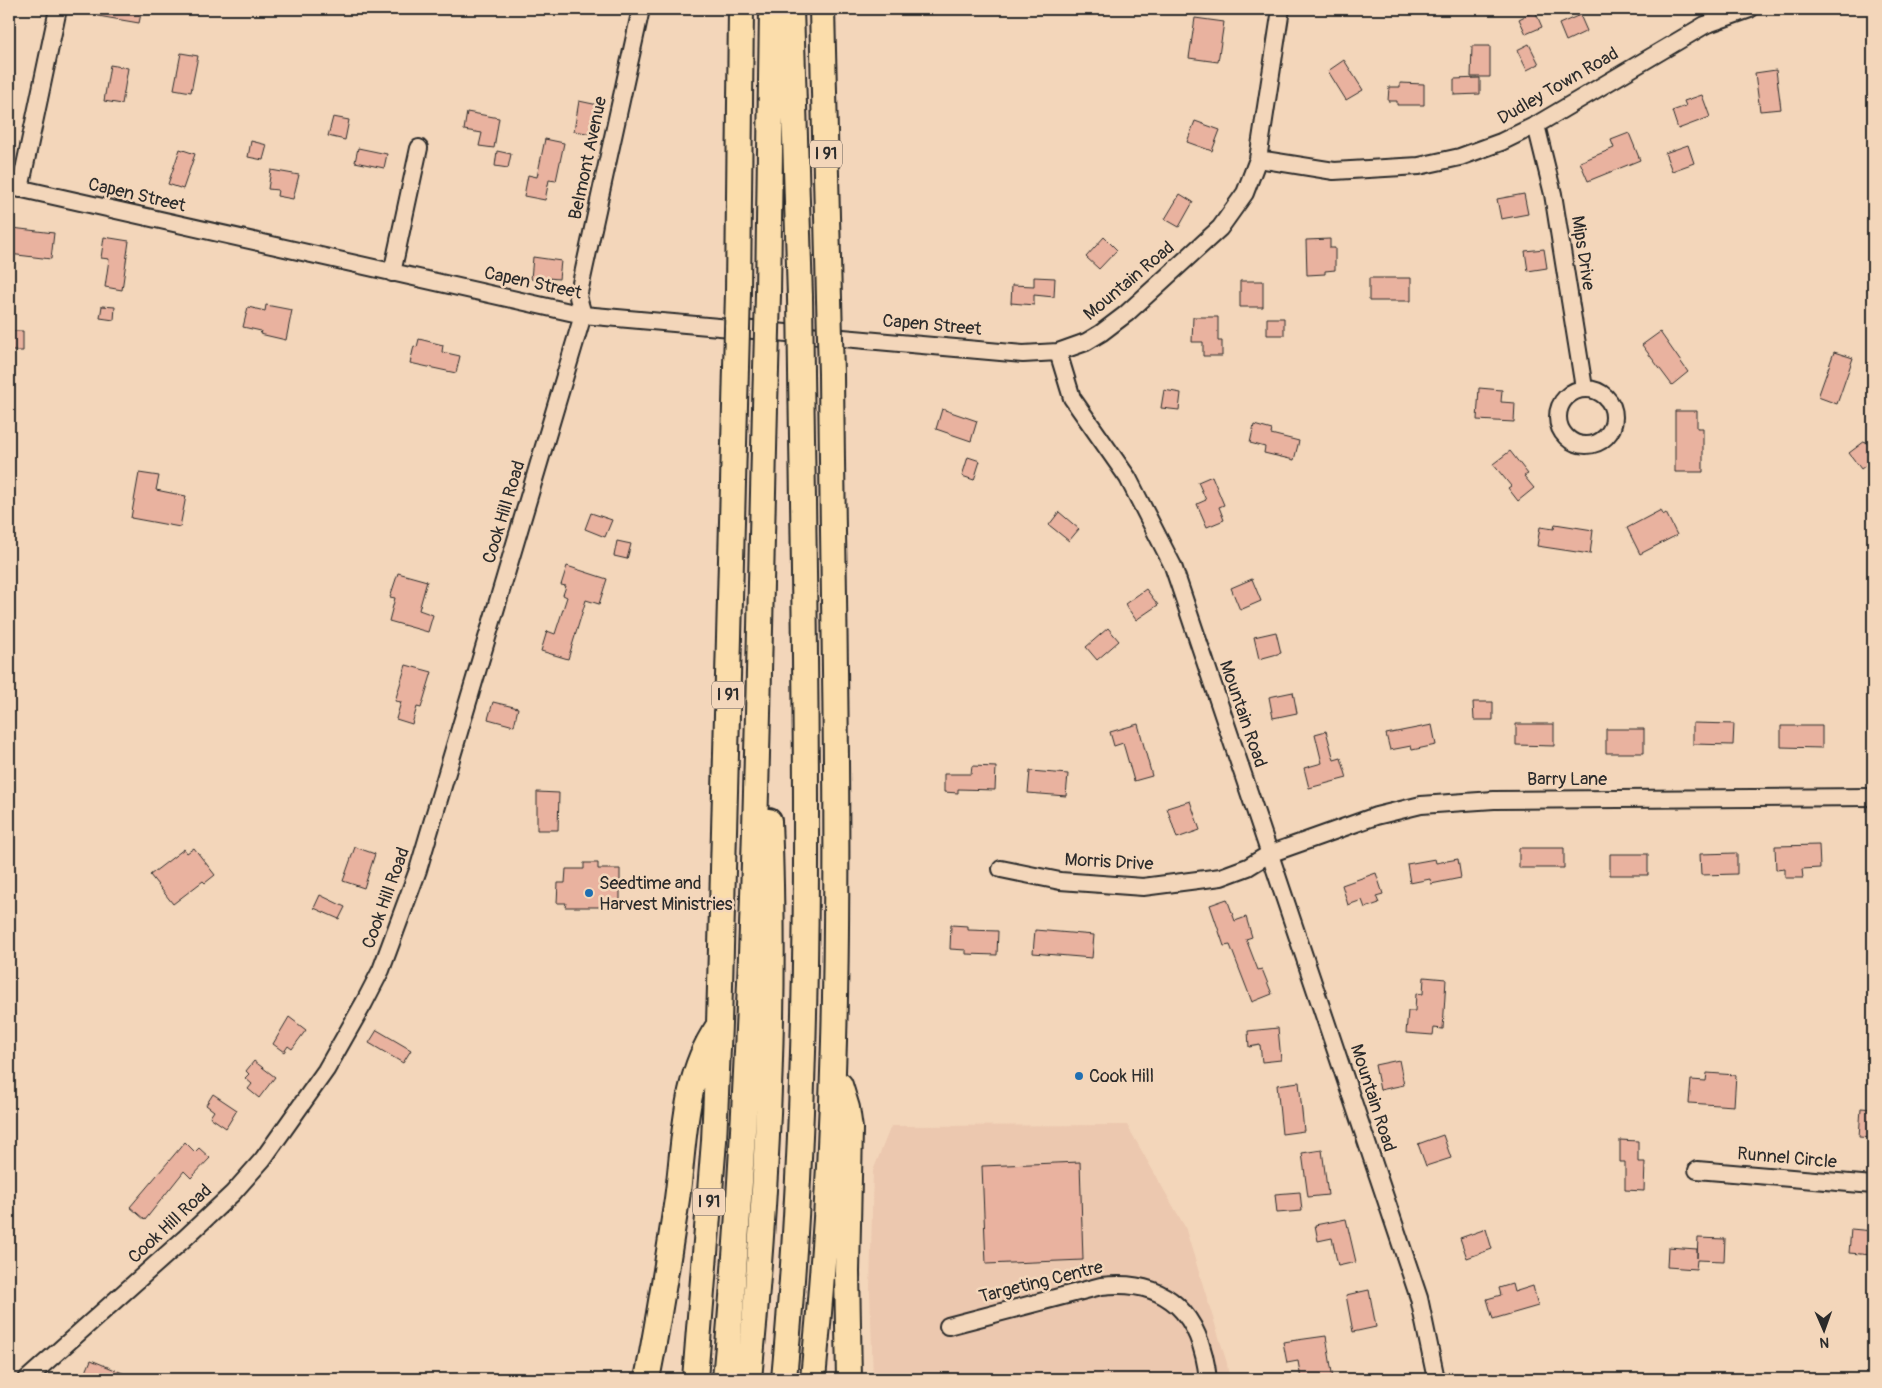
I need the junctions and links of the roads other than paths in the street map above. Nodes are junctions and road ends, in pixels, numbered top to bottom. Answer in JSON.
{"nodes":[{"id":1,"x":58,"y":9,"type":"edge"},
{"id":2,"x":641,"y":9,"type":"edge"},
{"id":3,"x":741,"y":9,"type":"edge"},
{"id":4,"x":772,"y":9,"type":"edge"},
{"id":5,"x":791,"y":9,"type":"edge"},
{"id":6,"x":822,"y":9,"type":"edge"},
{"id":7,"x":1281,"y":9,"type":"edge"},
{"id":8,"x":1750,"y":9,"type":"edge"},
{"id":9,"x":1536,"y":125,"type":"junction"},
{"id":10,"x":419,"y":148,"type":"dead end"},
{"id":11,"x":1258,"y":159,"type":"junction"},
{"id":12,"x":14,"y":188,"type":"edge"},
{"id":13,"x":392,"y":273,"type":"junction"},
{"id":14,"x":584,"y":315,"type":"junction"},
{"id":15,"x":1058,"y":352,"type":"junction"},
{"id":16,"x":1584,"y":388,"type":"dead end"},
{"id":17,"x":759,"y":625,"type":"junction"},
{"id":18,"x":804,"y":676,"type":"junction"},
{"id":19,"x":1873,"y":797,"type":"edge"},
{"id":20,"x":1269,"y":854,"type":"junction"},
{"id":21,"x":1001,"y":869,"type":"dead end"},
{"id":22,"x":719,"y":1024,"type":"junction"},
{"id":23,"x":833,"y":1070,"type":"junction"},
{"id":24,"x":1697,"y":1170,"type":"dead end"},
{"id":25,"x":1873,"y":1185,"type":"edge"},
{"id":26,"x":948,"y":1326,"type":"dead end"},
{"id":27,"x":27,"y":1379,"type":"edge"},
{"id":28,"x":647,"y":1379,"type":"edge"},
{"id":29,"x":695,"y":1379,"type":"edge"},
{"id":30,"x":725,"y":1379,"type":"edge"},
{"id":31,"x":749,"y":1379,"type":"edge"},
{"id":32,"x":764,"y":1379,"type":"edge"},
{"id":33,"x":784,"y":1379,"type":"edge"},
{"id":34,"x":813,"y":1379,"type":"edge"},
{"id":35,"x":849,"y":1379,"type":"edge"},
{"id":36,"x":1208,"y":1379,"type":"edge"},
{"id":37,"x":1436,"y":1379,"type":"edge"}],
"edges":[{"from":1,"to":12,"type":"street"},
{"from":2,"to":14,"type":"street","name":"Belmont Avenue"},
{"from":3,"to":22,"type":"highway","number":"I 91","bridge":true},
{"from":4,"to":17,"type":"highway","bridge":true},
{"from":5,"to":18,"type":"highway","bridge":true},
{"from":6,"to":23,"type":"highway","number":"I 91","bridge":true},
{"from":7,"to":11,"type":"street","name":"Mountain Road"},
{"from":8,"to":9,"type":"street","name":"Dudley Town Road"},
{"from":9,"to":11,"type":"street","name":"Dudley Town Road"},
{"from":9,"to":16,"type":"street","name":"Mips Drive"},
{"from":10,"to":13,"type":"street"},
{"from":11,"to":15,"type":"street","name":"Mountain Road"},
{"from":12,"to":13,"type":"street","name":"Capen Street"},
{"from":13,"to":14,"type":"street","name":"Capen Street"},
{"from":14,"to":15,"type":"street","name":"Capen Street"},
{"from":14,"to":27,"type":"street","name":"Cook Hill Road"},
{"from":15,"to":20,"type":"street","name":"Mountain Road"},
{"from":17,"to":30,"type":"highway"},
{"from":17,"to":31,"type":"highway"},
{"from":18,"to":32,"type":"highway"},
{"from":18,"to":33,"type":"highway"},
{"from":19,"to":20,"type":"street","name":"Barry Lane"},
{"from":20,"to":21,"type":"street","name":"Morris Drive"},
{"from":20,"to":37,"type":"street","name":"Mountain Road"},
{"from":22,"to":28,"type":"highway"},
{"from":22,"to":29,"type":"highway","number":"I 91"},
{"from":23,"to":34,"type":"highway","number":"I 91"},
{"from":23,"to":35,"type":"highway"},
{"from":24,"to":25,"type":"street","name":"Runnel Circle"},
{"from":26,"to":36,"type":"street","name":"Targeting Centre"}]}
